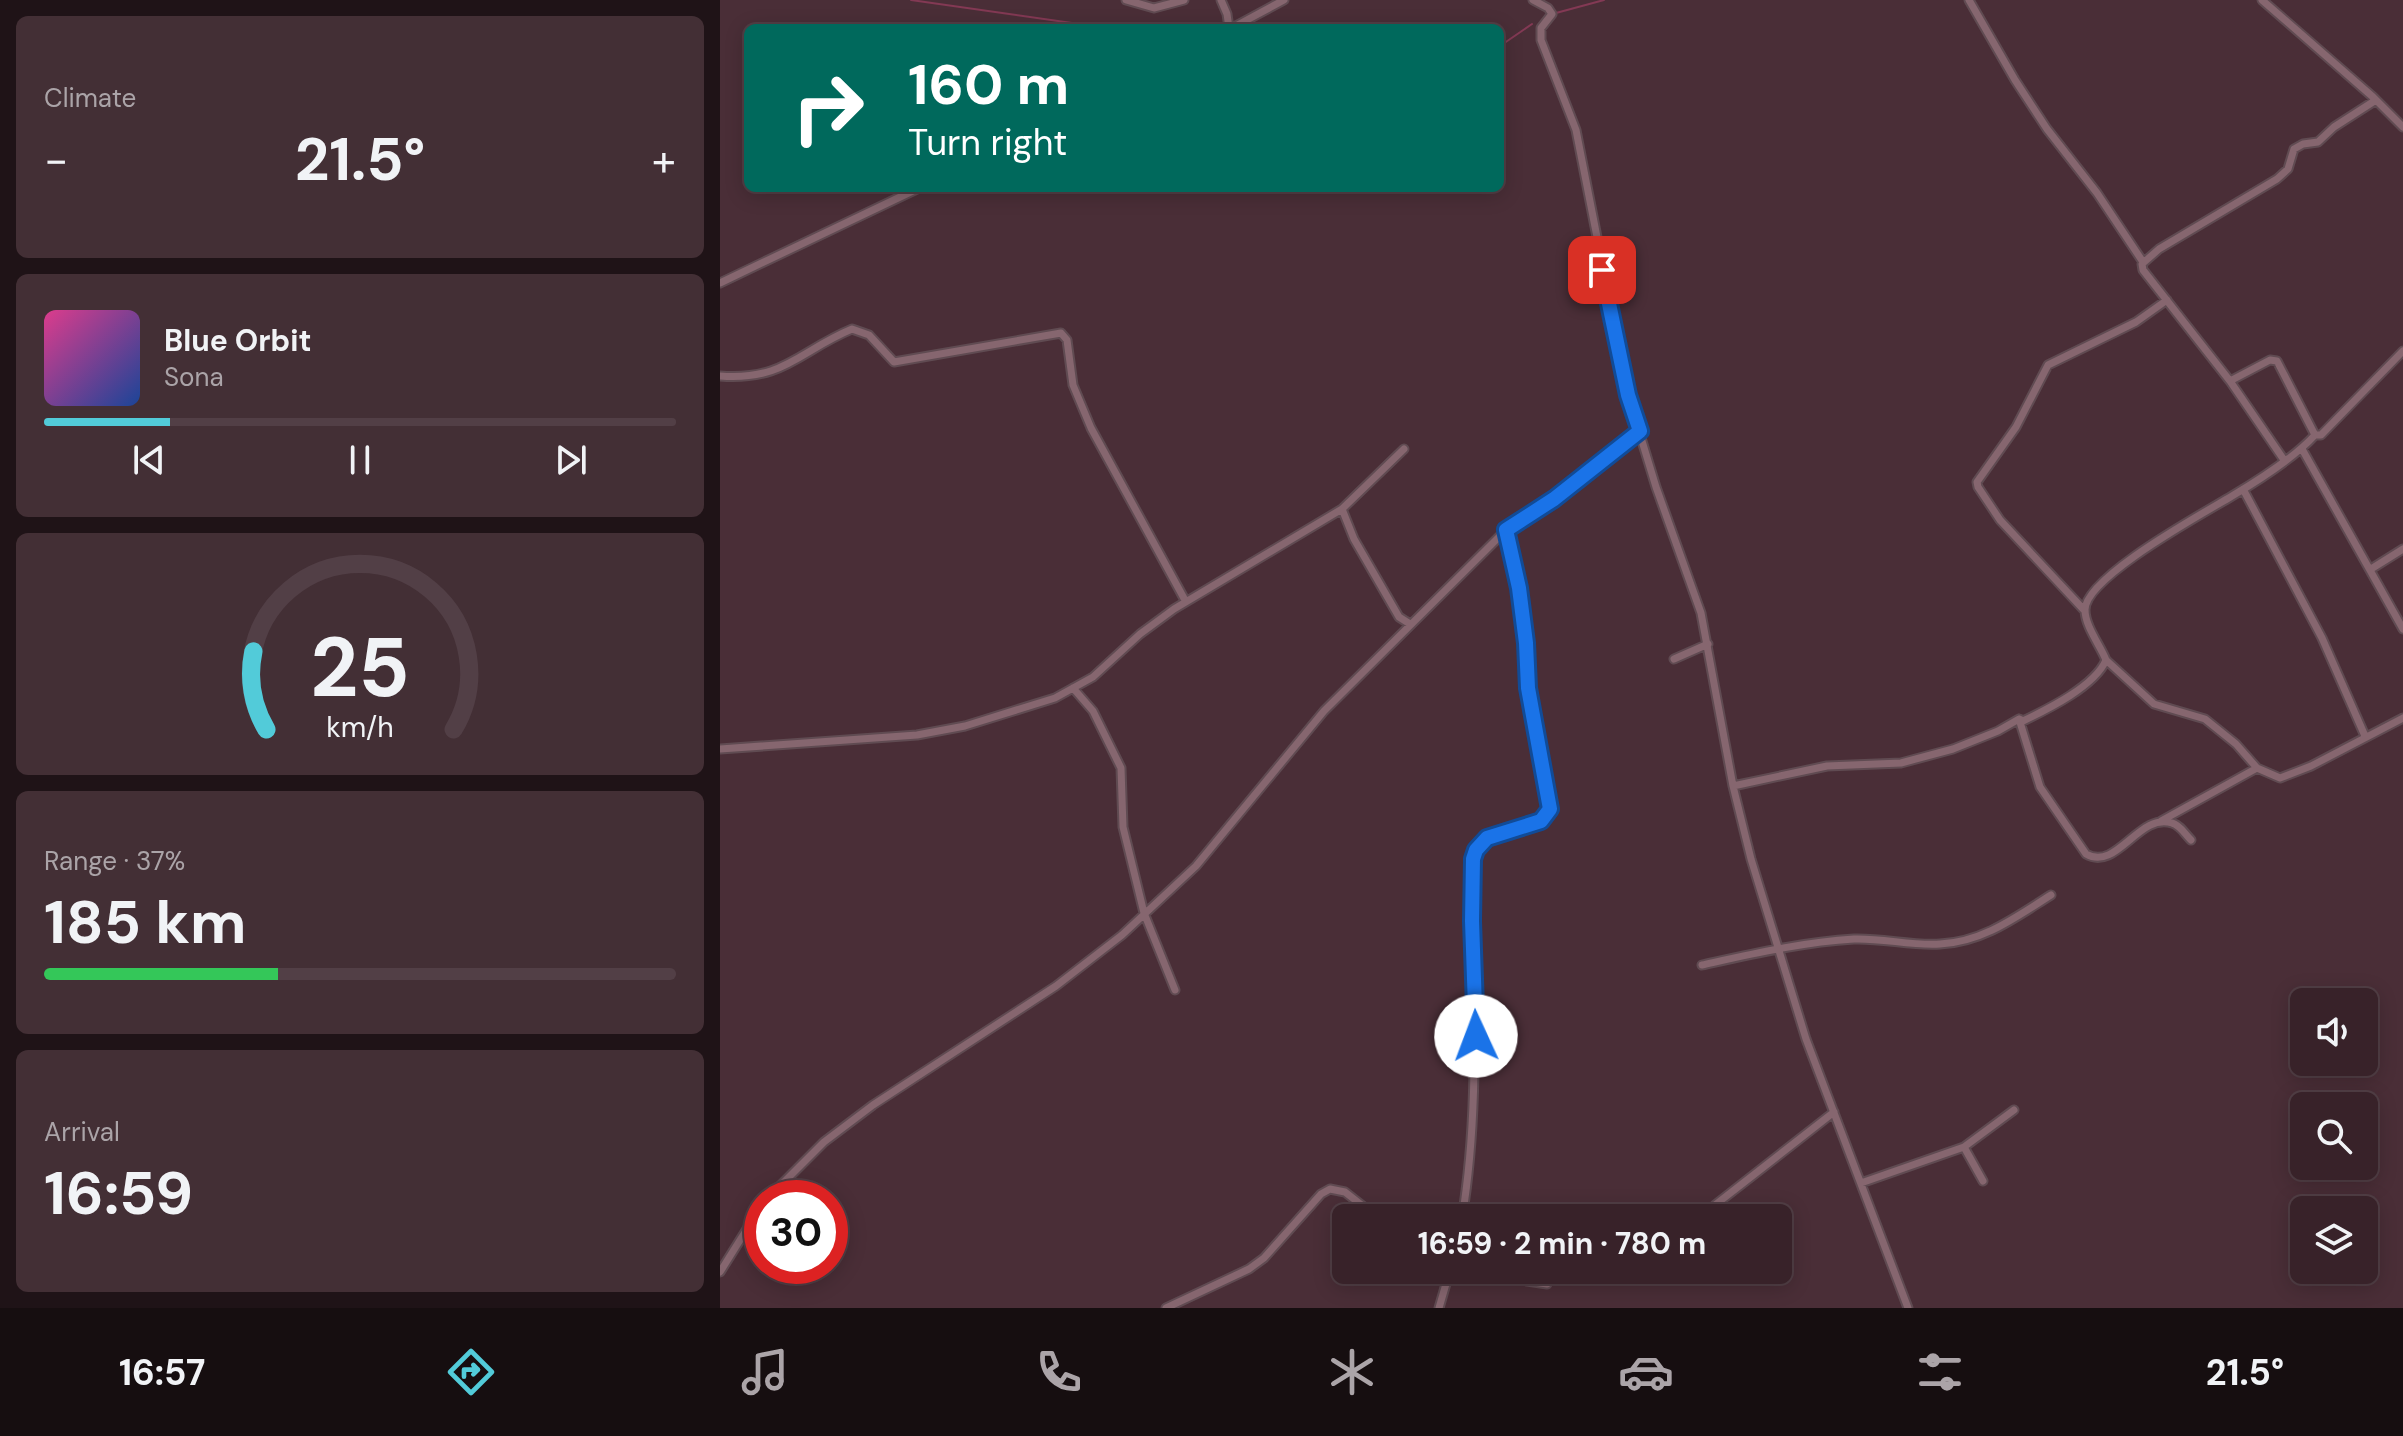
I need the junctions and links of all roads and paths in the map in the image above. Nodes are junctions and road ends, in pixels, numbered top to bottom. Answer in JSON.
{"nodes":[{"id":1,"x":1126,"y":0,"type":"edge"},
{"id":2,"x":1184,"y":0,"type":"edge"},
{"id":3,"x":1221,"y":0,"type":"edge"},
{"id":4,"x":1284,"y":0,"type":"edge"},
{"id":5,"x":1533,"y":0,"type":"edge"},
{"id":6,"x":1969,"y":0,"type":"edge"},
{"id":7,"x":2262,"y":0,"type":"edge"},
{"id":8,"x":1229,"y":24,"type":"edge"},
{"id":9,"x":1238,"y":24,"type":"edge"},
{"id":10,"x":2376,"y":100,"type":"junction"},
{"id":11,"x":2403,"y":127,"type":"edge"},
{"id":12,"x":911,"y":192,"type":"edge"},
{"id":13,"x":2143,"y":262,"type":"junction"},
{"id":14,"x":720,"y":283,"type":"edge"},
{"id":15,"x":2167,"y":300,"type":"junction"},
{"id":16,"x":2403,"y":351,"type":"edge"},
{"id":17,"x":720,"y":376,"type":"edge"},
{"id":18,"x":2230,"y":381,"type":"junction"},
{"id":19,"x":1640,"y":431,"type":"junction"},
{"id":20,"x":2315,"y":435,"type":"junction"},
{"id":21,"x":1404,"y":449,"type":"dead end"},
{"id":22,"x":2302,"y":449,"type":"junction"},
{"id":23,"x":2284,"y":460,"type":"junction"},
{"id":24,"x":2243,"y":489,"type":"junction"},
{"id":25,"x":1342,"y":509,"type":"junction"},
{"id":26,"x":1506,"y":530,"type":"junction"},
{"id":27,"x":2403,"y":549,"type":"edge"},
{"id":28,"x":2371,"y":569,"type":"junction"},
{"id":29,"x":1186,"y":602,"type":"junction"},
{"id":30,"x":2085,"y":611,"type":"junction"},
{"id":31,"x":1412,"y":622,"type":"junction"},
{"id":32,"x":2403,"y":629,"type":"edge"},
{"id":33,"x":1708,"y":644,"type":"junction"},
{"id":34,"x":1674,"y":659,"type":"dead end"},
{"id":35,"x":2106,"y":660,"type":"junction"},
{"id":36,"x":1073,"y":688,"type":"junction"},
{"id":37,"x":2403,"y":718,"type":"edge"},
{"id":38,"x":2019,"y":719,"type":"junction"},
{"id":39,"x":2365,"y":736,"type":"junction"},
{"id":40,"x":720,"y":749,"type":"edge"},
{"id":41,"x":2257,"y":768,"type":"junction"},
{"id":42,"x":1733,"y":786,"type":"junction"},
{"id":43,"x":2160,"y":822,"type":"junction"},
{"id":44,"x":2191,"y":840,"type":"dead end"},
{"id":45,"x":2051,"y":895,"type":"dead end"},
{"id":46,"x":1144,"y":913,"type":"junction"},
{"id":47,"x":1778,"y":948,"type":"junction"},
{"id":48,"x":1702,"y":965,"type":"dead end"},
{"id":49,"x":1175,"y":990,"type":"dead end"},
{"id":50,"x":2014,"y":1110,"type":"dead end"},
{"id":51,"x":1834,"y":1112,"type":"junction"},
{"id":52,"x":1964,"y":1147,"type":"junction"},
{"id":53,"x":786,"y":1180,"type":"edge"},
{"id":54,"x":1983,"y":1181,"type":"dead end"},
{"id":55,"x":1861,"y":1183,"type":"junction"},
{"id":56,"x":1360,"y":1204,"type":"edge"},
{"id":57,"x":1464,"y":1204,"type":"edge"},
{"id":58,"x":1716,"y":1204,"type":"edge"},
{"id":59,"x":744,"y":1234,"type":"edge"},
{"id":60,"x":720,"y":1272,"type":"edge"},
{"id":61,"x":1444,"y":1284,"type":"edge"},
{"id":62,"x":1166,"y":1308,"type":"edge"},
{"id":63,"x":1439,"y":1308,"type":"edge"},
{"id":64,"x":1908,"y":1308,"type":"edge"}],
"edges":[{"from":1,"to":2,"type":"street"},
{"from":3,"to":8,"type":"street"},
{"from":4,"to":9,"type":"street"},
{"from":5,"to":19,"type":"street"},
{"from":6,"to":13,"type":"street"},
{"from":7,"to":10,"type":"street"},
{"from":10,"to":11,"type":"street"},
{"from":10,"to":13,"type":"street"},
{"from":12,"to":14,"type":"street"},
{"from":13,"to":15,"type":"street"},
{"from":15,"to":18,"type":"street"},
{"from":15,"to":30,"type":"street"},
{"from":16,"to":20,"type":"street"},
{"from":17,"to":29,"type":"street"},
{"from":18,"to":20,"type":"street"},
{"from":18,"to":23,"type":"street"},
{"from":19,"to":26,"type":"street"},
{"from":19,"to":33,"type":"street"},
{"from":20,"to":22,"type":"street"},
{"from":21,"to":25,"type":"street"},
{"from":22,"to":23,"type":"street"},
{"from":22,"to":28,"type":"street"},
{"from":23,"to":24,"type":"street"},
{"from":24,"to":30,"type":"street"},
{"from":24,"to":39,"type":"street"},
{"from":25,"to":29,"type":"street"},
{"from":25,"to":31,"type":"street"},
{"from":26,"to":31,"type":"street"},
{"from":26,"to":57,"type":"street"},
{"from":27,"to":28,"type":"street"},
{"from":28,"to":32,"type":"street"},
{"from":29,"to":36,"type":"street"},
{"from":30,"to":35,"type":"street"},
{"from":31,"to":46,"type":"street"},
{"from":33,"to":34,"type":"street"},
{"from":33,"to":42,"type":"street"},
{"from":35,"to":38,"type":"street"},
{"from":35,"to":41,"type":"street"},
{"from":36,"to":40,"type":"street"},
{"from":36,"to":46,"type":"street"},
{"from":37,"to":39,"type":"street"},
{"from":38,"to":42,"type":"street"},
{"from":38,"to":43,"type":"street"},
{"from":39,"to":41,"type":"street"},
{"from":41,"to":43,"type":"street"},
{"from":42,"to":47,"type":"street"},
{"from":43,"to":44,"type":"street"},
{"from":45,"to":47,"type":"street"},
{"from":46,"to":49,"type":"street"},
{"from":46,"to":53,"type":"street"},
{"from":47,"to":48,"type":"street"},
{"from":47,"to":51,"type":"street"},
{"from":50,"to":52,"type":"street"},
{"from":51,"to":55,"type":"street"},
{"from":51,"to":58,"type":"street"},
{"from":52,"to":54,"type":"street"},
{"from":52,"to":55,"type":"street"},
{"from":55,"to":64,"type":"street"},
{"from":56,"to":62,"type":"street"},
{"from":59,"to":60,"type":"street"},
{"from":61,"to":63,"type":"street"}]}
